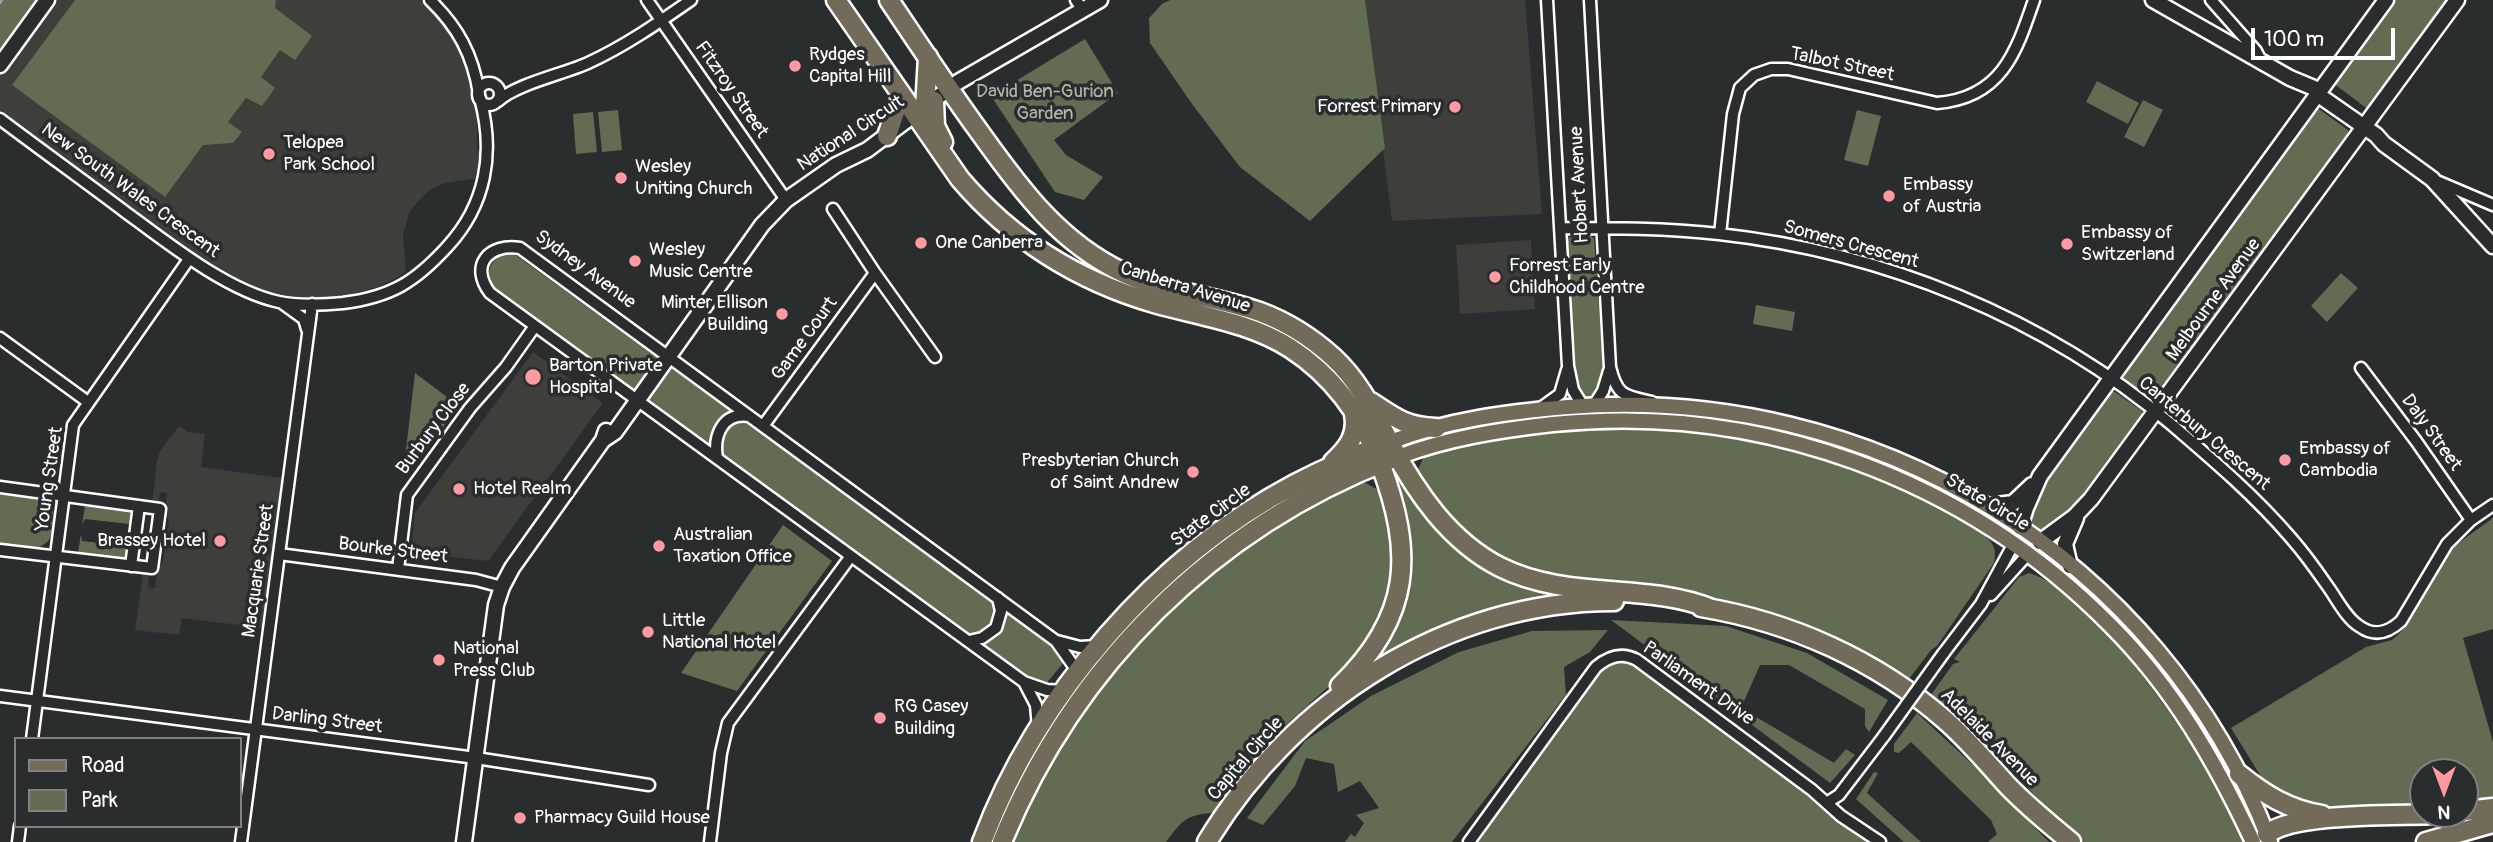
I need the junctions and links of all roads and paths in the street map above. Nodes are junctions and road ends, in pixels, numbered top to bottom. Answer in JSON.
{"nodes":[{"id":1,"x":47,"y":0,"type":"edge"},
{"id":2,"x":430,"y":0,"type":"edge"},
{"id":3,"x":647,"y":0,"type":"edge"},
{"id":4,"x":691,"y":0,"type":"edge"},
{"id":5,"x":836,"y":0,"type":"edge"},
{"id":6,"x":889,"y":0,"type":"edge"},
{"id":7,"x":1100,"y":0,"type":"edge"},
{"id":8,"x":1547,"y":0,"type":"edge"},
{"id":9,"x":1590,"y":0,"type":"edge"},
{"id":10,"x":2034,"y":0,"type":"edge"},
{"id":11,"x":2211,"y":0,"type":"edge"},
{"id":12,"x":2386,"y":0,"type":"edge"},
{"id":13,"x":2458,"y":0,"type":"edge"},
{"id":14,"x":2160,"y":1,"type":"edge"},
{"id":15,"x":1079,"y":4,"type":"edge"},
{"id":16,"x":662,"y":20,"type":"junction"},
{"id":17,"x":928,"y":57,"type":"junction"},
{"id":18,"x":2259,"y":59,"type":"junction"},
{"id":19,"x":0,"y":65,"type":"edge"},
{"id":20,"x":475,"y":69,"type":"junction"},
{"id":21,"x":493,"y":85,"type":"junction"},
{"id":22,"x":528,"y":86,"type":"junction"},
{"id":23,"x":949,"y":89,"type":"junction"},
{"id":24,"x":901,"y":94,"type":"junction"},
{"id":25,"x":479,"y":96,"type":"junction"},
{"id":26,"x":2315,"y":97,"type":"junction"},
{"id":27,"x":498,"y":101,"type":"junction"},
{"id":28,"x":925,"y":108,"type":"junction"},
{"id":29,"x":0,"y":119,"type":"edge"},
{"id":30,"x":2362,"y":130,"type":"junction"},
{"id":31,"x":887,"y":136,"type":"junction"},
{"id":32,"x":2432,"y":179,"type":"junction"},
{"id":33,"x":786,"y":201,"type":"junction"},
{"id":34,"x":2493,"y":205,"type":"edge"},
{"id":35,"x":833,"y":209,"type":"dead end"},
{"id":36,"x":1560,"y":229,"type":"junction"},
{"id":37,"x":1602,"y":229,"type":"junction"},
{"id":38,"x":1720,"y":234,"type":"junction"},
{"id":39,"x":2493,"y":246,"type":"edge"},
{"id":40,"x":189,"y":259,"type":"junction"},
{"id":41,"x":875,"y":273,"type":"junction"},
{"id":42,"x":281,"y":302,"type":"junction"},
{"id":43,"x":312,"y":304,"type":"junction"},
{"id":44,"x":535,"y":326,"type":"junction"},
{"id":45,"x":308,"y":332,"type":"junction"},
{"id":46,"x":0,"y":338,"type":"edge"},
{"id":47,"x":666,"y":355,"type":"junction"},
{"id":48,"x":935,"y":357,"type":"dead end"},
{"id":49,"x":1568,"y":366,"type":"junction"},
{"id":50,"x":1610,"y":367,"type":"junction"},
{"id":51,"x":2361,"y":368,"type":"dead end"},
{"id":52,"x":2110,"y":379,"type":"junction"},
{"id":53,"x":634,"y":398,"type":"junction"},
{"id":54,"x":1368,"y":400,"type":"junction"},
{"id":55,"x":88,"y":402,"type":"junction"},
{"id":56,"x":1666,"y":405,"type":"junction"},
{"id":57,"x":1588,"y":407,"type":"junction"},
{"id":58,"x":1538,"y":409,"type":"junction"},
{"id":59,"x":1353,"y":411,"type":"junction"},
{"id":60,"x":2156,"y":412,"type":"junction"},
{"id":61,"x":749,"y":416,"type":"junction"},
{"id":62,"x":1617,"y":421,"type":"junction"},
{"id":63,"x":1563,"y":423,"type":"junction"},
{"id":64,"x":763,"y":426,"type":"junction"},
{"id":65,"x":1436,"y":428,"type":"junction"},
{"id":66,"x":1385,"y":453,"type":"junction"},
{"id":67,"x":717,"y":458,"type":"junction"},
{"id":68,"x":1328,"y":468,"type":"junction"},
{"id":69,"x":2040,"y":476,"type":"junction"},
{"id":70,"x":0,"y":487,"type":"edge"},
{"id":71,"x":64,"y":496,"type":"junction"},
{"id":72,"x":139,"y":506,"type":"junction"},
{"id":73,"x":1989,"y":506,"type":"junction"},
{"id":74,"x":2493,"y":506,"type":"edge"},
{"id":75,"x":2080,"y":511,"type":"junction"},
{"id":76,"x":1260,"y":516,"type":"junction"},
{"id":77,"x":2471,"y":520,"type":"junction"},
{"id":78,"x":2020,"y":527,"type":"junction"},
{"id":79,"x":2040,"y":542,"type":"junction"},
{"id":80,"x":2014,"y":543,"type":"junction"},
{"id":81,"x":0,"y":550,"type":"edge"},
{"id":82,"x":279,"y":554,"type":"junction"},
{"id":83,"x":2028,"y":554,"type":"junction"},
{"id":84,"x":851,"y":556,"type":"junction"},
{"id":85,"x":56,"y":557,"type":"junction"},
{"id":86,"x":1197,"y":561,"type":"junction"},
{"id":87,"x":131,"y":566,"type":"junction"},
{"id":88,"x":2070,"y":566,"type":"junction"},
{"id":89,"x":398,"y":569,"type":"junction"},
{"id":90,"x":502,"y":587,"type":"junction"},
{"id":91,"x":998,"y":598,"type":"junction"},
{"id":92,"x":1981,"y":604,"type":"junction"},
{"id":93,"x":1712,"y":609,"type":"junction"},
{"id":94,"x":969,"y":641,"type":"junction"},
{"id":95,"x":1056,"y":641,"type":"junction"},
{"id":96,"x":1103,"y":641,"type":"junction"},
{"id":97,"x":1078,"y":673,"type":"junction"},
{"id":98,"x":1024,"y":682,"type":"junction"},
{"id":99,"x":1086,"y":690,"type":"junction"},
{"id":100,"x":1064,"y":691,"type":"junction"},
{"id":101,"x":0,"y":696,"type":"edge"},
{"id":102,"x":37,"y":701,"type":"junction"},
{"id":103,"x":1322,"y":708,"type":"junction"},
{"id":104,"x":255,"y":730,"type":"junction"},
{"id":105,"x":1038,"y":731,"type":"junction"},
{"id":106,"x":32,"y":737,"type":"edge"},
{"id":107,"x":476,"y":758,"type":"junction"},
{"id":108,"x":2239,"y":774,"type":"junction"},
{"id":109,"x":649,"y":785,"type":"dead end"},
{"id":110,"x":1828,"y":802,"type":"junction"},
{"id":111,"x":2409,"y":815,"type":"edge"},
{"id":112,"x":2339,"y":818,"type":"junction"},
{"id":113,"x":2493,"y":823,"type":"edge"},
{"id":114,"x":2263,"y":840,"type":"edge"},
{"id":115,"x":241,"y":842,"type":"edge"},
{"id":116,"x":464,"y":842,"type":"edge"},
{"id":117,"x":710,"y":842,"type":"edge"},
{"id":118,"x":982,"y":842,"type":"edge"},
{"id":119,"x":1002,"y":842,"type":"edge"},
{"id":120,"x":1208,"y":842,"type":"edge"},
{"id":121,"x":1469,"y":842,"type":"edge"},
{"id":122,"x":1880,"y":842,"type":"edge"},
{"id":123,"x":2071,"y":842,"type":"edge"},
{"id":124,"x":2426,"y":842,"type":"edge"}],
"edges":[{"from":1,"to":19,"type":"street"},
{"from":2,"to":20,"type":"street","name":"New South Wales Crescent"},
{"from":3,"to":16,"type":"street","name":"Fitzroy Street"},
{"from":4,"to":16,"type":"street"},
{"from":5,"to":24,"type":"highway"},
{"from":6,"to":17,"type":"highway","name":"Canberra Avenue"},
{"from":7,"to":15,"type":"street","name":"National Circuit"},
{"from":8,"to":36,"type":"street","name":"Hobart Avenue"},
{"from":9,"to":37,"type":"street","name":"Hobart Avenue"},
{"from":10,"to":38,"type":"street","name":"Talbot Street"},
{"from":11,"to":18,"type":"street"},
{"from":12,"to":26,"type":"street","name":"Melbourne Avenue"},
{"from":13,"to":30,"type":"street","name":"Melbourne Avenue"},
{"from":14,"to":18,"type":"street"},
{"from":15,"to":23,"type":"street","name":"National Circuit"},
{"from":16,"to":22,"type":"street"},
{"from":16,"to":33,"type":"street","name":"Fitzroy Street"},
{"from":17,"to":23,"type":"highway","name":"Canberra Avenue"},
{"from":17,"to":28,"type":"highway"},
{"from":18,"to":26,"type":"street"},
{"from":20,"to":21,"type":"street","name":"New South Wales Crescent"},
{"from":20,"to":25,"type":"street","name":"New South Wales Crescent"},
{"from":21,"to":22,"type":"street"},
{"from":21,"to":25,"type":"street"},
{"from":21,"to":27,"type":"street"},
{"from":22,"to":27,"type":"street"},
{"from":23,"to":28,"type":"street","name":"National Circuit"},
{"from":23,"to":54,"type":"highway","name":"Canberra Avenue"},
{"from":24,"to":28,"type":"highway"},
{"from":24,"to":31,"type":"highway"},
{"from":25,"to":27,"type":"street"},
{"from":25,"to":43,"type":"street","name":"New South Wales Crescent"},
{"from":26,"to":30,"type":"street"},
{"from":26,"to":52,"type":"street","name":"Melbourne Avenue"},
{"from":28,"to":31,"type":"street","name":"National Circuit"},
{"from":28,"to":59,"type":"highway","name":"Canberra Avenue"},
{"from":29,"to":40,"type":"street","name":"New South Wales Crescent"},
{"from":30,"to":32,"type":"street"},
{"from":30,"to":60,"type":"street","name":"Melbourne Avenue"},
{"from":31,"to":33,"type":"street","name":"National Circuit"},
{"from":32,"to":34,"type":"street"},
{"from":32,"to":39,"type":"street"},
{"from":33,"to":47,"type":"street","name":"National Circuit"},
{"from":35,"to":41,"type":"street"},
{"from":36,"to":37,"type":"street","name":"Somers Crescent"},
{"from":36,"to":49,"type":"street","name":"Hobart Avenue"},
{"from":37,"to":38,"type":"street","name":"Somers Crescent"},
{"from":37,"to":50,"type":"street","name":"Hobart Avenue"},
{"from":38,"to":52,"type":"street","name":"Somers Crescent"},
{"from":40,"to":42,"type":"street","name":"New South Wales Crescent"},
{"from":40,"to":55,"type":"street","name":"Young Street"},
{"from":41,"to":48,"type":"street"},
{"from":41,"to":64,"type":"street","name":"Game Court"},
{"from":42,"to":43,"type":"street","name":"New South Wales Crescent"},
{"from":42,"to":45,"type":"street","name":"New South Wales Crescent"},
{"from":43,"to":45,"type":"street","name":"Macquarie Street"},
{"from":44,"to":47,"type":"street","name":"Sydney Avenue"},
{"from":44,"to":53,"type":"street","name":"Sydney Avenue"},
{"from":44,"to":89,"type":"street","name":"Burbury Close"},
{"from":45,"to":82,"type":"street","name":"Macquarie Street"},
{"from":46,"to":55,"type":"street"},
{"from":47,"to":53,"type":"street","name":"National Circuit"},
{"from":47,"to":61,"type":"street","name":"Sydney Avenue"},
{"from":49,"to":57,"type":"street","name":"Hobart Avenue"},
{"from":49,"to":58,"type":"street","name":"Hobart Avenue"},
{"from":50,"to":56,"type":"street","name":"Hobart Avenue"},
{"from":50,"to":57,"type":"street","name":"Hobart Avenue"},
{"from":51,"to":77,"type":"street","name":"Daly Street"},
{"from":52,"to":60,"type":"street","name":"Canterbury Crescent"},
{"from":52,"to":69,"type":"street","name":"Melbourne Avenue"},
{"from":53,"to":67,"type":"street","name":"Sydney Avenue"},
{"from":53,"to":90,"type":"street","name":"National Circuit"},
{"from":54,"to":65,"type":"highway"},
{"from":54,"to":66,"type":"highway","name":"Canberra Avenue"},
{"from":55,"to":71,"type":"street","name":"Young Street"},
{"from":56,"to":57,"type":"main road","name":"State Circle"},
{"from":56,"to":73,"type":"main road","name":"State Circle"},
{"from":57,"to":58,"type":"main road","name":"State Circle"},
{"from":57,"to":62,"type":"main road"},
{"from":57,"to":63,"type":"main road","name":"State Circle"},
{"from":58,"to":65,"type":"main road","name":"State Circle"},
{"from":59,"to":66,"type":"highway","name":"Canberra Avenue"},
{"from":59,"to":68,"type":"highway"},
{"from":60,"to":75,"type":"street","name":"Melbourne Avenue"},
{"from":60,"to":77,"type":"street","name":"Canterbury Crescent"},
{"from":61,"to":64,"type":"street","name":"Sydney Avenue"},
{"from":61,"to":67,"type":"street"},
{"from":62,"to":63,"type":"main road","name":"State Circle"},
{"from":62,"to":80,"type":"main road","name":"State Circle"},
{"from":63,"to":66,"type":"main road","name":"State Circle"},
{"from":64,"to":91,"type":"street","name":"Sydney Avenue"},
{"from":65,"to":66,"type":"main road","name":"State Circle"},
{"from":66,"to":68,"type":"highway","name":"State Circle"},
{"from":66,"to":76,"type":"highway","name":"State Circle"},
{"from":66,"to":93,"type":"highway"},
{"from":66,"to":103,"type":"highway"},
{"from":67,"to":84,"type":"street","name":"Sydney Avenue"},
{"from":68,"to":76,"type":"highway","name":"State Circle"},
{"from":69,"to":73,"type":"street"},
{"from":69,"to":78,"type":"street","name":"Melbourne Avenue"},
{"from":70,"to":71,"type":"street"},
{"from":71,"to":72,"type":"street"},
{"from":71,"to":85,"type":"street","name":"Young Street"},
{"from":72,"to":87,"type":"street"},
{"from":72,"to":87,"type":"street"},
{"from":73,"to":78,"type":"main road","name":"State Circle"},
{"from":74,"to":77,"type":"street","name":"Canterbury Crescent"},
{"from":75,"to":79,"type":"street","name":"Melbourne Avenue"},
{"from":75,"to":88,"type":"street"},
{"from":76,"to":86,"type":"highway","name":"State Circle"},
{"from":78,"to":79,"type":"main road","name":"State Circle"},
{"from":78,"to":80,"type":"main road","name":"Melbourne Avenue"},
{"from":79,"to":83,"type":"main road","name":"Melbourne Avenue"},
{"from":79,"to":88,"type":"main road","name":"State Circle"},
{"from":80,"to":83,"type":"main road","name":"State Circle"},
{"from":80,"to":92,"type":"street","name":"Melbourne Avenue"},
{"from":81,"to":85,"type":"street"},
{"from":82,"to":89,"type":"street","name":"Bourke Street"},
{"from":82,"to":104,"type":"street","name":"Macquarie Street"},
{"from":83,"to":92,"type":"street","name":"Melbourne Avenue"},
{"from":83,"to":114,"type":"main road","name":"State Circle"},
{"from":84,"to":94,"type":"street","name":"Sydney Avenue"},
{"from":84,"to":117,"type":"street"},
{"from":85,"to":87,"type":"street"},
{"from":85,"to":102,"type":"street","name":"Young Street"},
{"from":86,"to":96,"type":"highway","name":"State Circle"},
{"from":86,"to":99,"type":"highway","name":"State Circle"},
{"from":88,"to":108,"type":"main road","name":"State Circle"},
{"from":89,"to":90,"type":"street","name":"Bourke Street"},
{"from":90,"to":107,"type":"street","name":"National Circuit"},
{"from":91,"to":94,"type":"street"},
{"from":91,"to":95,"type":"street","name":"Sydney Avenue"},
{"from":92,"to":110,"type":"street","name":"Melbourne Avenue","bridge":true},
{"from":93,"to":103,"type":"highway","name":"Adelaide Avenue"},
{"from":93,"to":123,"type":"highway","name":"Adelaide Avenue"},
{"from":94,"to":98,"type":"street","name":"Sydney Avenue"},
{"from":95,"to":96,"type":"street"},
{"from":95,"to":97,"type":"street","name":"Sydney Avenue"},
{"from":96,"to":97,"type":"highway","name":"State Circle"},
{"from":97,"to":99,"type":"highway","name":"Sydney Avenue"},
{"from":97,"to":100,"type":"highway","name":"State Circle"},
{"from":98,"to":100,"type":"street","name":"Sydney Avenue"},
{"from":98,"to":105,"type":"street"},
{"from":99,"to":100,"type":"highway","name":"Sydney Avenue"},
{"from":99,"to":119,"type":"highway","name":"State Circle"},
{"from":100,"to":105,"type":"highway","name":"State Circle"},
{"from":101,"to":102,"type":"street","name":"Darling Street"},
{"from":102,"to":104,"type":"street","name":"Darling Street"},
{"from":102,"to":106,"type":"street","name":"Young Street"},
{"from":103,"to":120,"type":"highway","name":"Capital Circle"},
{"from":104,"to":107,"type":"street","name":"Darling Street"},
{"from":104,"to":115,"type":"street","name":"Macquarie Street"},
{"from":105,"to":118,"type":"highway","name":"State Circle"},
{"from":107,"to":109,"type":"street","name":"Darling Street"},
{"from":107,"to":116,"type":"street","name":"National Circuit"},
{"from":108,"to":112,"type":"highway"},
{"from":108,"to":114,"type":"main road","name":"State Circle"},
{"from":110,"to":121,"type":"street","name":"Parliament Drive"},
{"from":110,"to":122,"type":"street","name":"Parliament Drive"},
{"from":111,"to":112,"type":"highway"},
{"from":112,"to":114,"type":"highway"},
{"from":113,"to":124,"type":"highway"}]}
